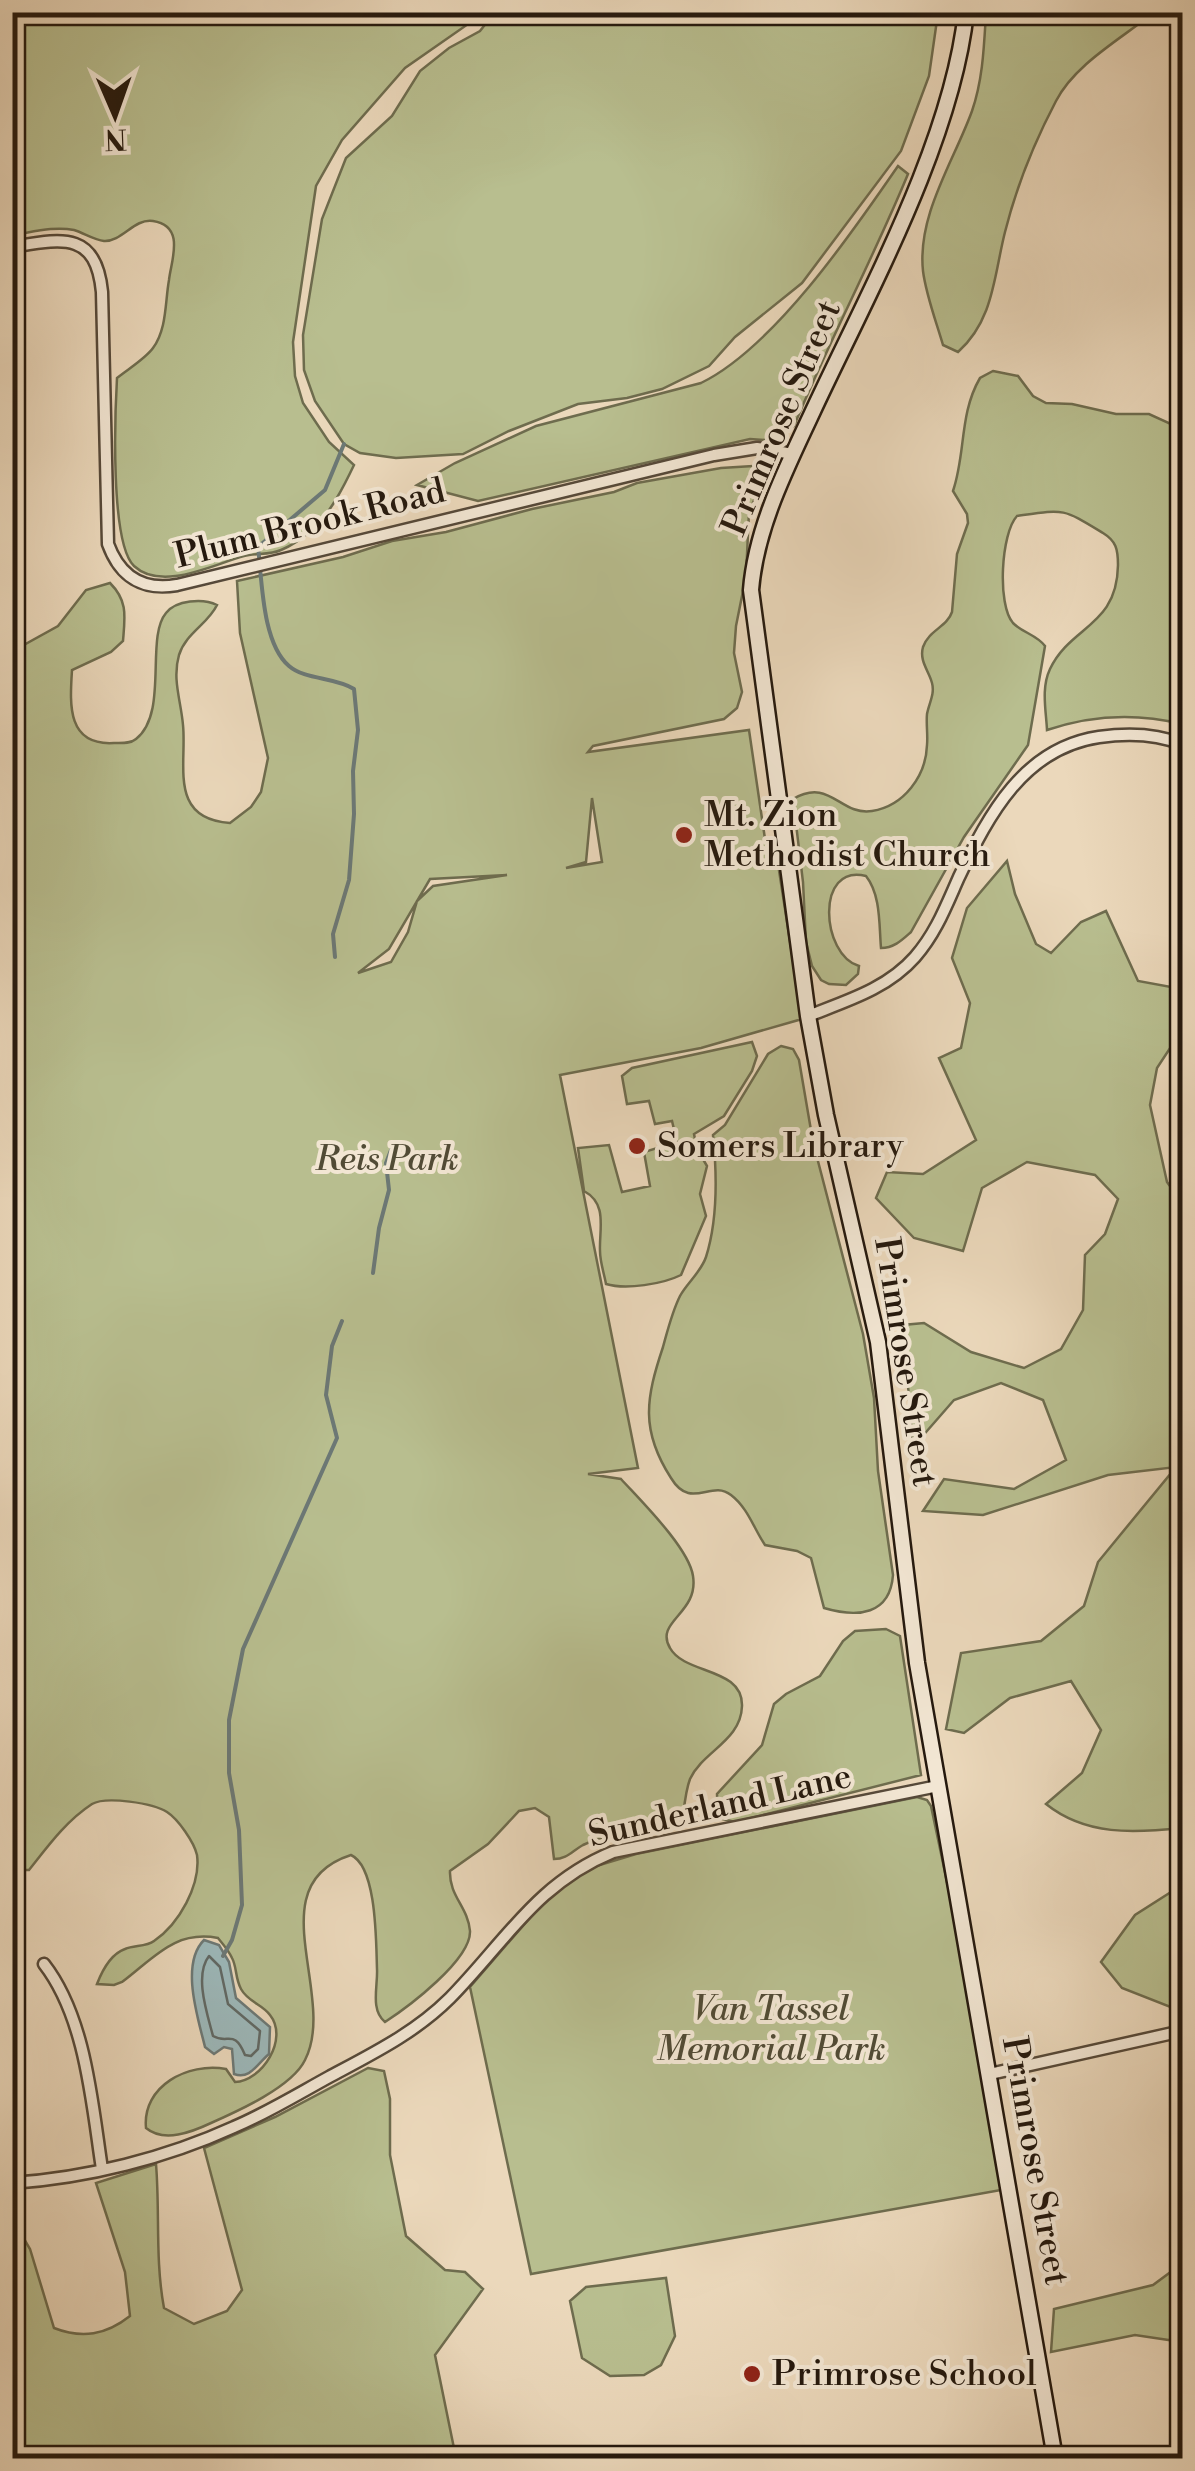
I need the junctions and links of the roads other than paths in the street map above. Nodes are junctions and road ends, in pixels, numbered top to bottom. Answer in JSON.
{"nodes":[{"id":1,"x":966,"y":12,"type":"edge"},
{"id":2,"x":12,"y":246,"type":"edge"},
{"id":3,"x":793,"y":454,"type":"junction"},
{"id":4,"x":1182,"y":744,"type":"edge"},
{"id":5,"x":808,"y":1016,"type":"junction"},
{"id":6,"x":938,"y":1786,"type":"junction"},
{"id":7,"x":44,"y":1964,"type":"dead end"},
{"id":8,"x":1182,"y":2031,"type":"edge"},
{"id":9,"x":990,"y":2074,"type":"junction"},
{"id":10,"x":102,"y":2169,"type":"junction"},
{"id":11,"x":12,"y":2183,"type":"edge"},
{"id":12,"x":1056,"y":2458,"type":"edge"}],
"edges":[{"from":1,"to":3,"type":"main road","name":"Primrose Street"},
{"from":2,"to":3,"type":"street","name":"Plum Brook Road"},
{"from":3,"to":5,"type":"main road","name":"Primrose Street"},
{"from":4,"to":5,"type":"street"},
{"from":5,"to":6,"type":"main road","name":"Primrose Street"},
{"from":6,"to":9,"type":"main road","name":"Primrose Street"},
{"from":6,"to":10,"type":"street","name":"Sunderland Lane"},
{"from":7,"to":10,"type":"street"},
{"from":8,"to":9,"type":"street"},
{"from":9,"to":12,"type":"main road","name":"Primrose Street"},
{"from":10,"to":11,"type":"street","name":"Sunderland Lane"}]}
